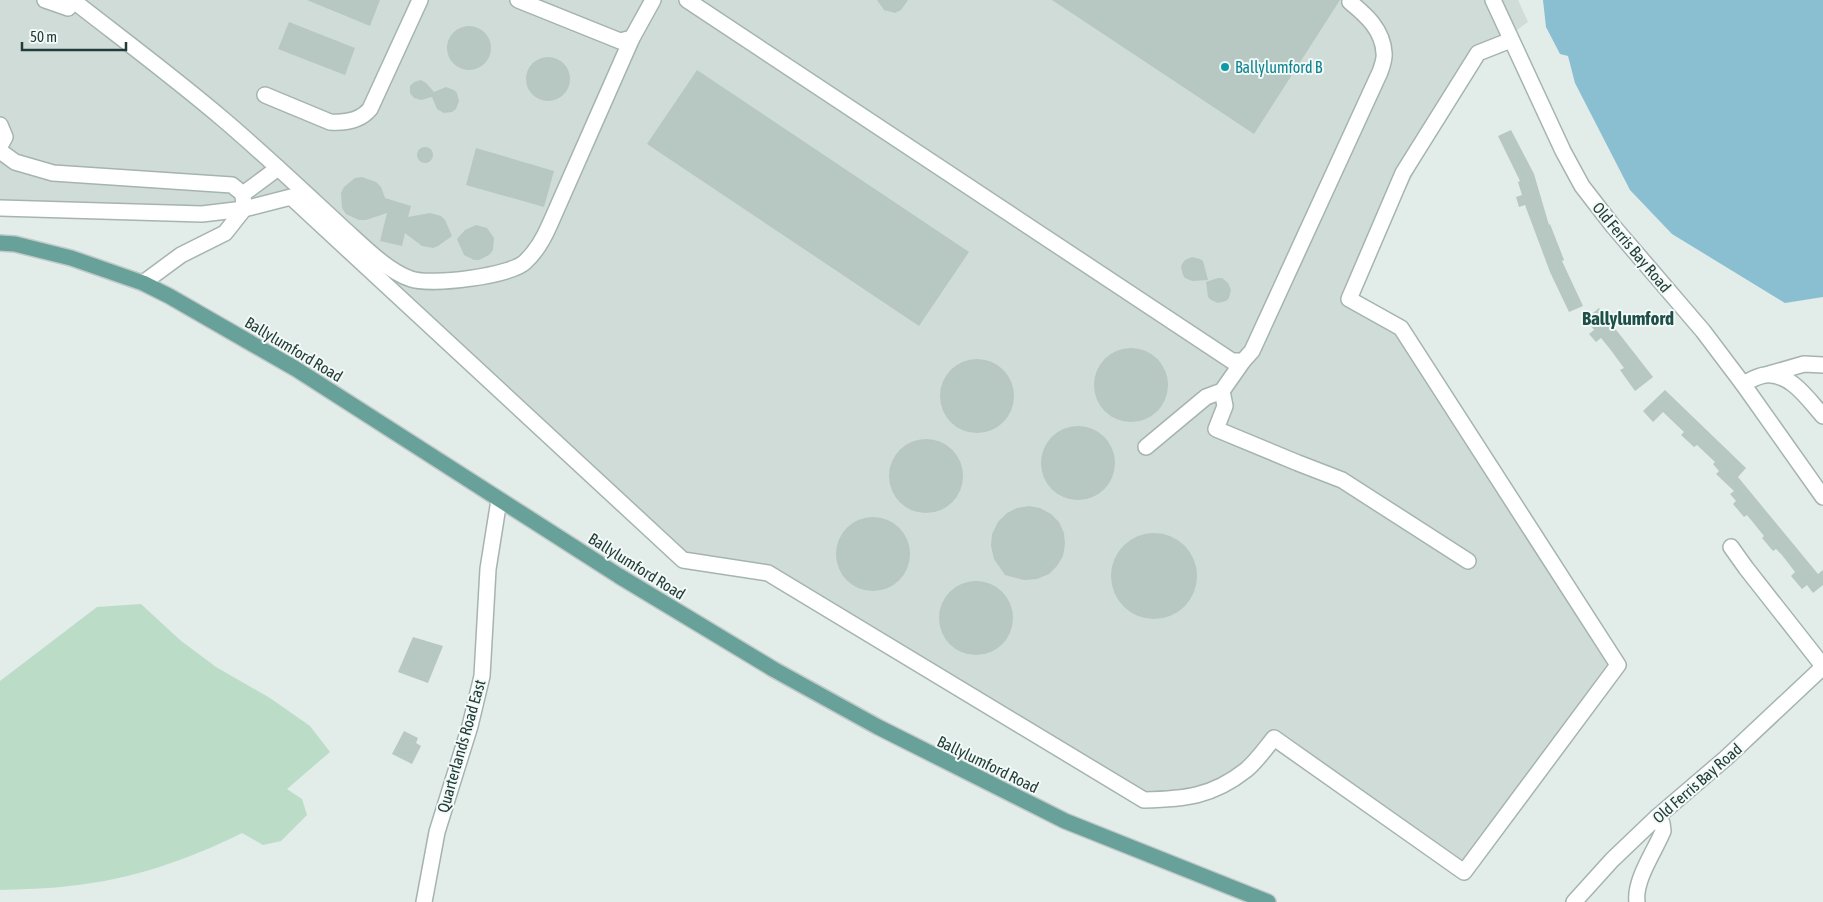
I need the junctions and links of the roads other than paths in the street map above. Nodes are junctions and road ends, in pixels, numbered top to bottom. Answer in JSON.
{"nodes":[{"id":1,"x":45,"y":0,"type":"edge"},
{"id":2,"x":420,"y":0,"type":"edge"},
{"id":3,"x":518,"y":0,"type":"edge"},
{"id":4,"x":653,"y":0,"type":"edge"},
{"id":5,"x":687,"y":0,"type":"edge"},
{"id":6,"x":1351,"y":0,"type":"edge"},
{"id":7,"x":1493,"y":0,"type":"edge"},
{"id":8,"x":75,"y":1,"type":"edge"},
{"id":9,"x":632,"y":38,"type":"junction"},
{"id":10,"x":1511,"y":40,"type":"junction"},
{"id":11,"x":265,"y":95,"type":"dead end"},
{"id":12,"x":0,"y":125,"type":"edge"},
{"id":13,"x":0,"y":146,"type":"edge"},
{"id":14,"x":0,"y":151,"type":"edge"},
{"id":15,"x":278,"y":168,"type":"junction"},
{"id":16,"x":244,"y":202,"type":"junction"},
{"id":17,"x":0,"y":208,"type":"edge"},
{"id":18,"x":0,"y":243,"type":"edge"},
{"id":19,"x":142,"y":283,"type":"junction"},
{"id":20,"x":1243,"y":360,"type":"junction"},
{"id":21,"x":1823,"y":365,"type":"edge"},
{"id":22,"x":1763,"y":375,"type":"junction"},
{"id":23,"x":1743,"y":384,"type":"junction"},
{"id":24,"x":1222,"y":391,"type":"junction"},
{"id":25,"x":1823,"y":416,"type":"edge"},
{"id":26,"x":1146,"y":447,"type":"dead end"},
{"id":27,"x":1823,"y":497,"type":"edge"},
{"id":28,"x":499,"y":500,"type":"junction"},
{"id":29,"x":1731,"y":547,"type":"dead end"},
{"id":30,"x":1468,"y":561,"type":"dead end"},
{"id":31,"x":1822,"y":670,"type":"edge"},
{"id":32,"x":1656,"y":817,"type":"junction"},
{"id":33,"x":424,"y":902,"type":"edge"},
{"id":34,"x":1268,"y":902,"type":"edge"},
{"id":35,"x":1574,"y":902,"type":"edge"},
{"id":36,"x":1637,"y":902,"type":"edge"}],
"edges":[{"from":1,"to":8,"type":"street"},
{"from":2,"to":11,"type":"street"},
{"from":3,"to":9,"type":"street"},
{"from":4,"to":9,"type":"street"},
{"from":5,"to":20,"type":"street"},
{"from":6,"to":20,"type":"street"},
{"from":7,"to":10,"type":"street","name":"Old Ferris Bay Road"},
{"from":8,"to":15,"type":"street"},
{"from":9,"to":15,"type":"street"},
{"from":10,"to":16,"type":"street"},
{"from":10,"to":23,"type":"street","name":"Old Ferris Bay Road"},
{"from":12,"to":13,"type":"street"},
{"from":14,"to":16,"type":"street"},
{"from":15,"to":16,"type":"street"},
{"from":16,"to":17,"type":"street"},
{"from":16,"to":19,"type":"street"},
{"from":18,"to":19,"type":"main road","name":"Ballylumford Road"},
{"from":19,"to":28,"type":"main road","name":"Ballylumford Road"},
{"from":20,"to":24,"type":"street"},
{"from":21,"to":22,"type":"street"},
{"from":22,"to":23,"type":"street"},
{"from":22,"to":25,"type":"street"},
{"from":23,"to":27,"type":"street","name":"Old Ferris Bay Road"},
{"from":24,"to":26,"type":"street"},
{"from":24,"to":30,"type":"street"},
{"from":28,"to":33,"type":"street","name":"Quarterlands Road East"},
{"from":28,"to":34,"type":"main road","name":"Ballylumford Road"},
{"from":29,"to":31,"type":"street"},
{"from":31,"to":32,"type":"street","name":"Old Ferris Bay Road"},
{"from":32,"to":35,"type":"street","name":"Old Ferris Bay Road"},
{"from":32,"to":36,"type":"street"}]}
